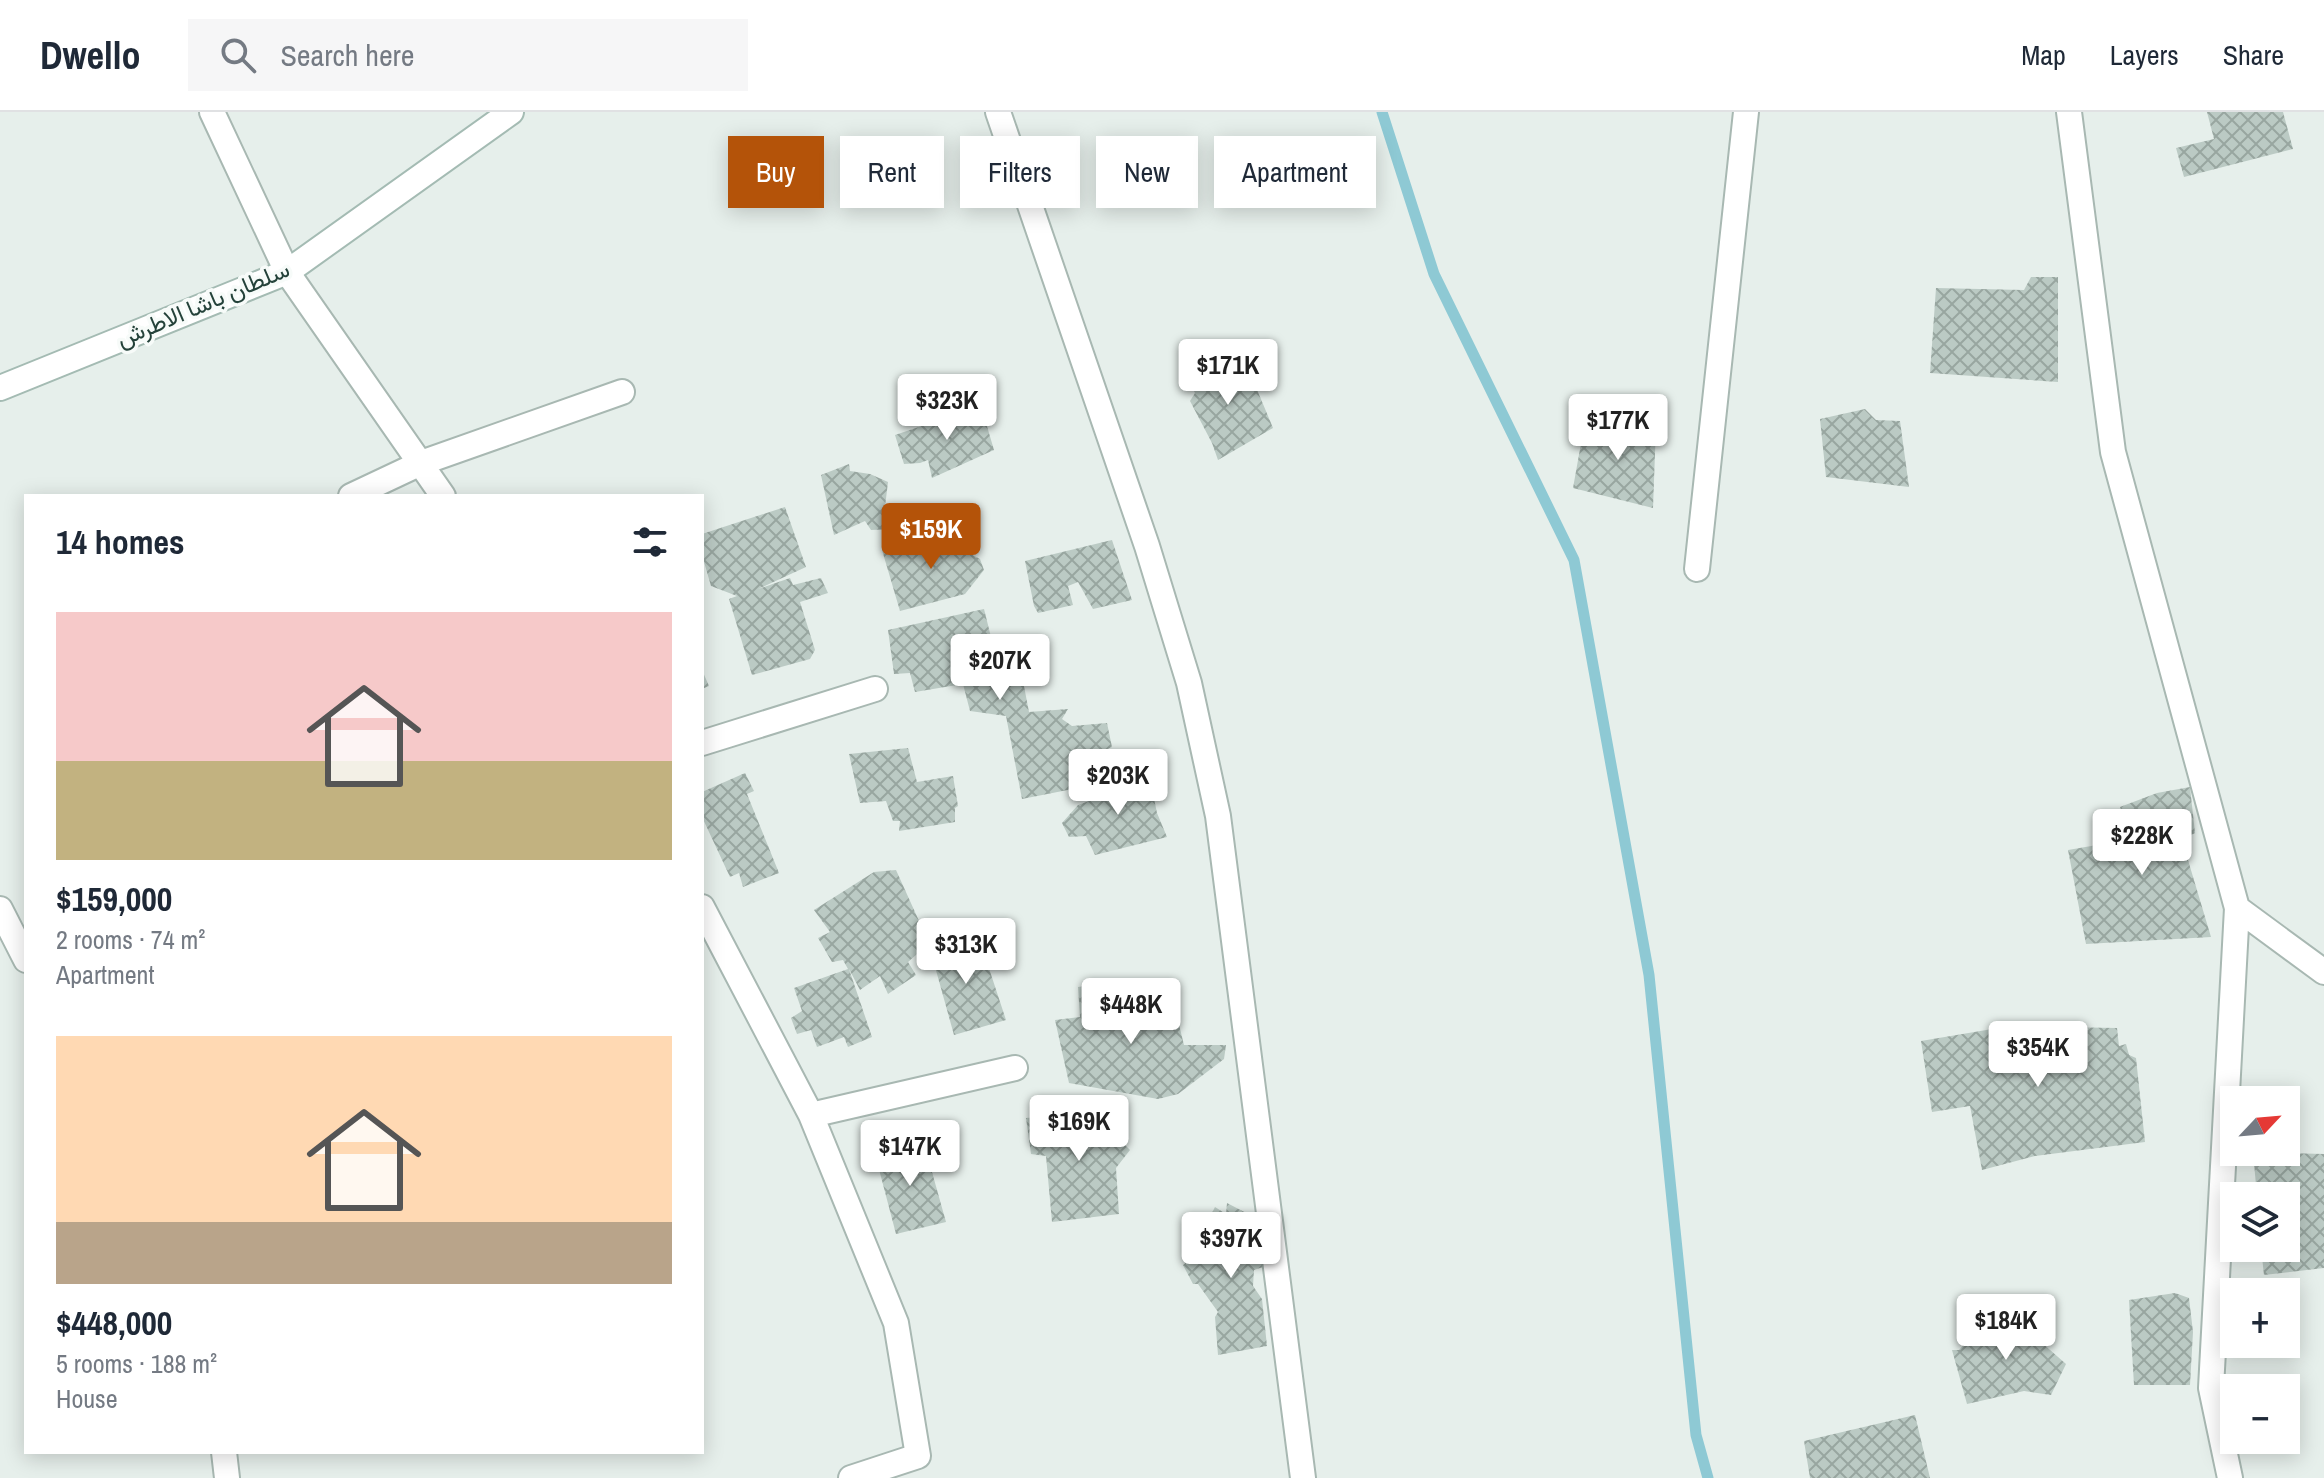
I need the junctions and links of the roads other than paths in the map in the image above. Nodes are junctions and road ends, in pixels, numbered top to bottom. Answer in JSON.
{"nodes":[{"id":1,"x":212,"y":112,"type":"edge"},
{"id":2,"x":511,"y":112,"type":"edge"},
{"id":3,"x":998,"y":112,"type":"edge"},
{"id":4,"x":1746,"y":112,"type":"edge"},
{"id":5,"x":2069,"y":112,"type":"edge"},
{"id":6,"x":287,"y":272,"type":"junction"},
{"id":7,"x":0,"y":388,"type":"edge"},
{"id":8,"x":622,"y":392,"type":"dead end"},
{"id":9,"x":421,"y":463,"type":"junction"},
{"id":10,"x":355,"y":494,"type":"edge"},
{"id":11,"x":442,"y":494,"type":"edge"},
{"id":12,"x":1697,"y":569,"type":"dead end"},
{"id":13,"x":875,"y":689,"type":"dead end"},
{"id":14,"x":704,"y":742,"type":"edge"},
{"id":15,"x":2237,"y":908,"type":"junction"},
{"id":16,"x":0,"y":909,"type":"edge"},
{"id":17,"x":704,"y":911,"type":"edge"},
{"id":18,"x":24,"y":956,"type":"edge"},
{"id":19,"x":2324,"y":972,"type":"edge"},
{"id":20,"x":1015,"y":1068,"type":"dead end"},
{"id":21,"x":811,"y":1115,"type":"junction"},
{"id":22,"x":224,"y":1454,"type":"edge"},
{"id":23,"x":227,"y":1478,"type":"edge"},
{"id":24,"x":851,"y":1478,"type":"edge"},
{"id":25,"x":1303,"y":1478,"type":"edge"},
{"id":26,"x":2230,"y":1478,"type":"edge"}],
"edges":[{"from":1,"to":6,"type":"street"},
{"from":2,"to":6,"type":"street","name":"سلطان باشا الاطرش"},
{"from":3,"to":25,"type":"street"},
{"from":4,"to":12,"type":"street"},
{"from":5,"to":15,"type":"street"},
{"from":6,"to":7,"type":"street","name":"سلطان باشا الاطرش"},
{"from":6,"to":9,"type":"street"},
{"from":8,"to":9,"type":"street"},
{"from":9,"to":10,"type":"street"},
{"from":9,"to":11,"type":"street"},
{"from":13,"to":14,"type":"street"},
{"from":15,"to":19,"type":"street"},
{"from":15,"to":26,"type":"street"},
{"from":16,"to":18,"type":"street"},
{"from":17,"to":21,"type":"street"},
{"from":20,"to":21,"type":"street"},
{"from":21,"to":24,"type":"street"},
{"from":22,"to":23,"type":"street"}]}
